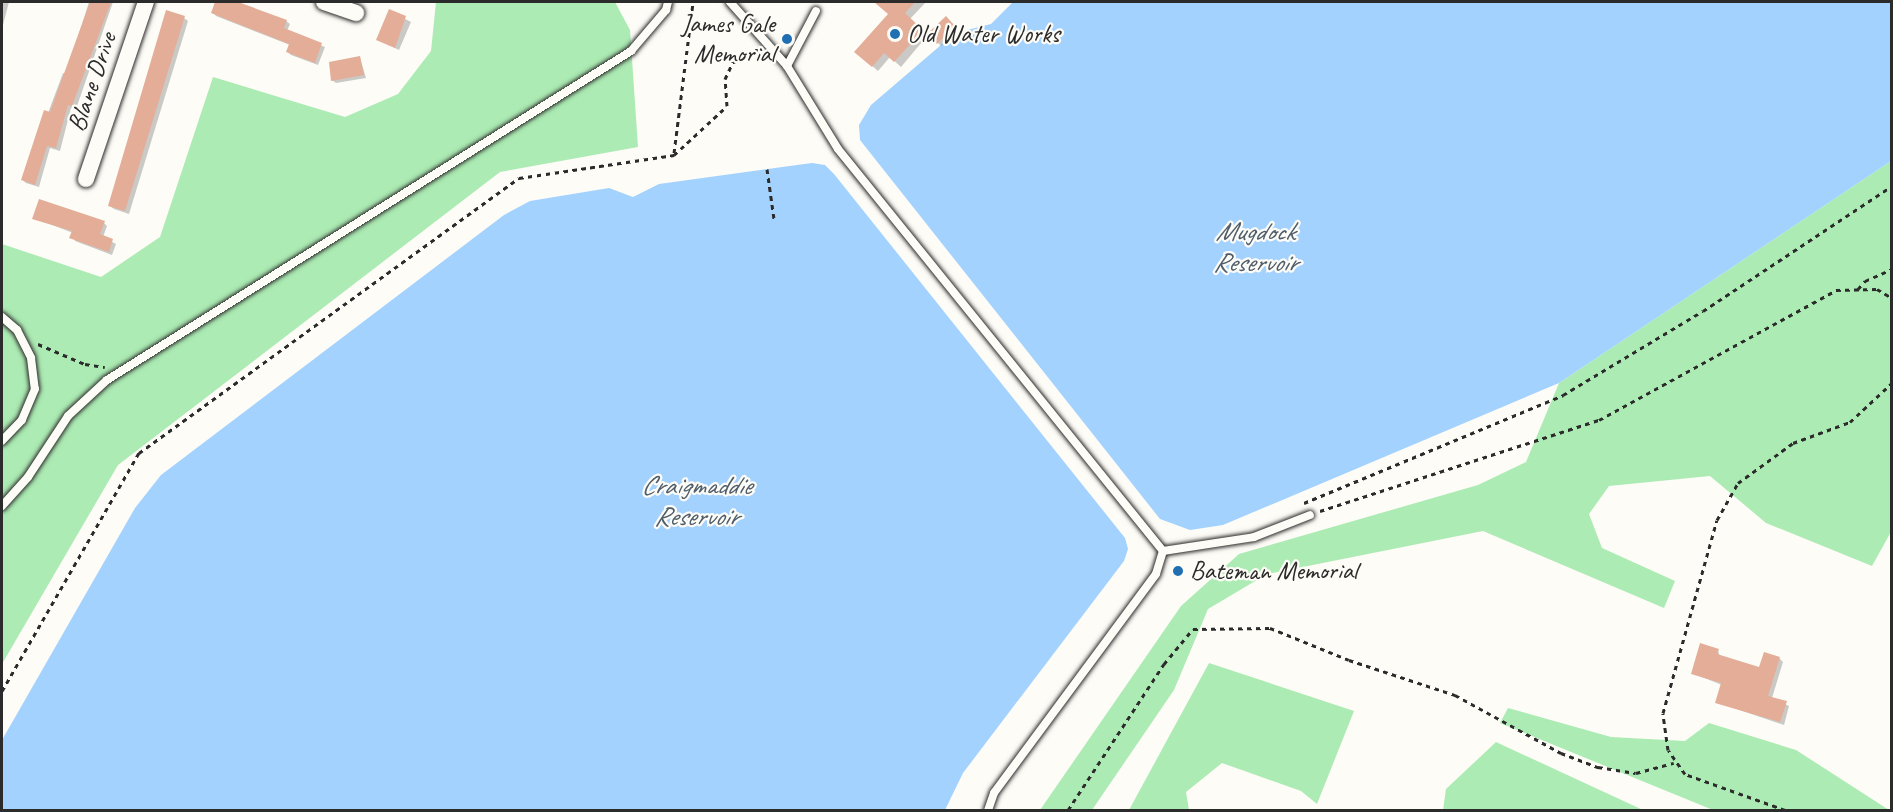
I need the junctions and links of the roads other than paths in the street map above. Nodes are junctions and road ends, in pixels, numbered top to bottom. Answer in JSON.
{"nodes":[{"id":1,"x":146,"y":2,"type":"edge"},
{"id":2,"x":324,"y":2,"type":"edge"},
{"id":3,"x":668,"y":2,"type":"edge"},
{"id":4,"x":730,"y":2,"type":"edge"},
{"id":5,"x":816,"y":11,"type":"dead end"},
{"id":6,"x":356,"y":13,"type":"dead end"},
{"id":7,"x":787,"y":66,"type":"junction"},
{"id":8,"x":86,"y":178,"type":"dead end"},
{"id":9,"x":2,"y":317,"type":"edge"},
{"id":10,"x":2,"y":441,"type":"edge"},
{"id":11,"x":2,"y":506,"type":"edge"},
{"id":12,"x":1310,"y":514,"type":"road end"},
{"id":13,"x":1164,"y":551,"type":"junction"},
{"id":14,"x":988,"y":810,"type":"edge"}],
"edges":[{"from":1,"to":8,"type":"street","name":"Blane Drive"},
{"from":2,"to":6,"type":"street"},
{"from":3,"to":11,"type":"lane"},
{"from":4,"to":7,"type":"lane"},
{"from":5,"to":7,"type":"lane"},
{"from":7,"to":13,"type":"lane"},
{"from":9,"to":10,"type":"lane"},
{"from":12,"to":13,"type":"lane"},
{"from":13,"to":14,"type":"lane"}]}
